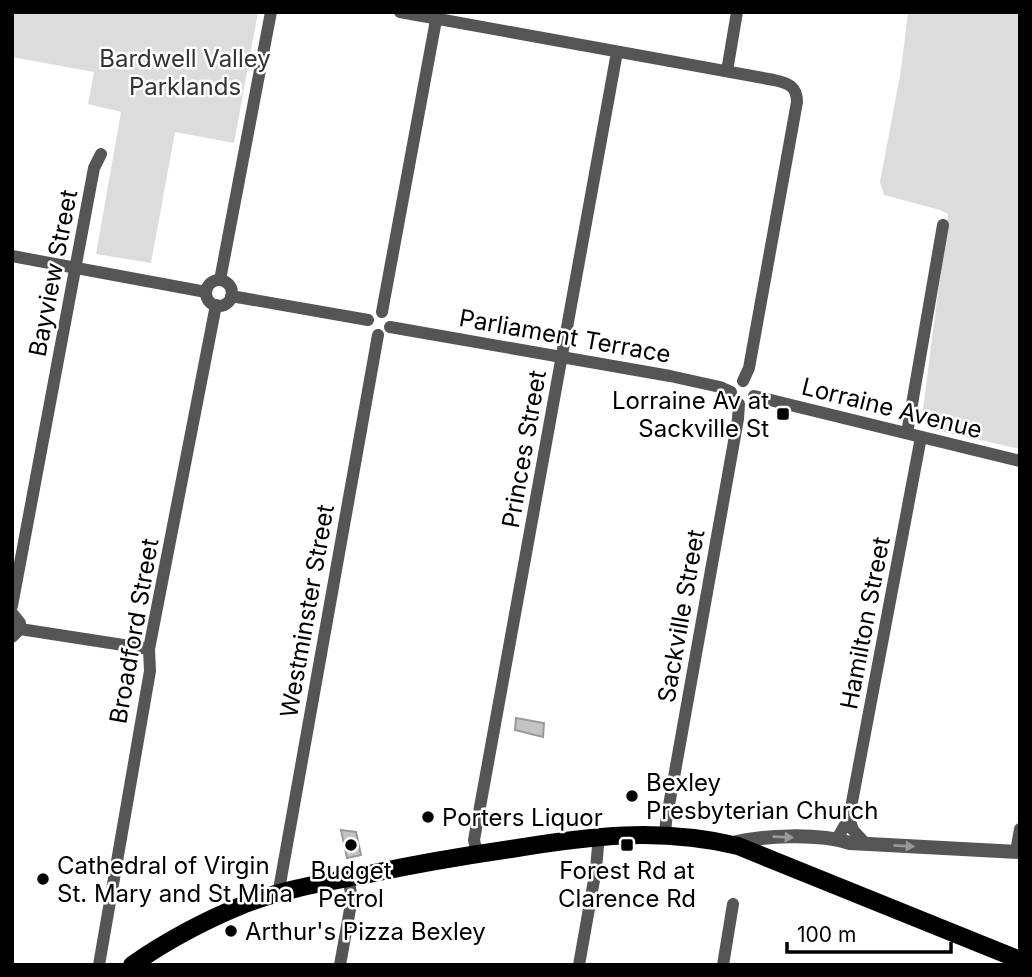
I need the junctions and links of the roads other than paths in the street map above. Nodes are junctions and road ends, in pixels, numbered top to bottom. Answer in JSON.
{"nodes":[{"id":1,"x":271,"y":12,"type":"edge"},
{"id":2,"x":400,"y":12,"type":"edge"},
{"id":3,"x":737,"y":12,"type":"edge"},
{"id":4,"x":436,"y":20,"type":"junction"},
{"id":5,"x":617,"y":52,"type":"junction"},
{"id":6,"x":727,"y":71,"type":"junction"},
{"id":7,"x":100,"y":154,"type":"dead end"},
{"id":8,"x":943,"y":225,"type":"dead end"},
{"id":9,"x":12,"y":256,"type":"edge"},
{"id":10,"x":76,"y":267,"type":"junction"},
{"id":11,"x":220,"y":280,"type":"junction"},
{"id":12,"x":206,"y":292,"type":"junction"},
{"id":13,"x":231,"y":296,"type":"junction"},
{"id":14,"x":216,"y":305,"type":"junction"},
{"id":15,"x":382,"y":313,"type":"junction"},
{"id":16,"x":368,"y":320,"type":"junction"},
{"id":17,"x":390,"y":327,"type":"junction"},
{"id":18,"x":378,"y":335,"type":"junction"},
{"id":19,"x":563,"y":357,"type":"junction"},
{"id":20,"x":743,"y":381,"type":"junction"},
{"id":21,"x":731,"y":392,"type":"junction"},
{"id":22,"x":754,"y":396,"type":"junction"},
{"id":23,"x":739,"y":404,"type":"junction"},
{"id":24,"x":908,"y":433,"type":"junction"},
{"id":25,"x":922,"y":437,"type":"junction"},
{"id":26,"x":1020,"y":461,"type":"edge"},
{"id":27,"x":12,"y":606,"type":"edge"},
{"id":28,"x":12,"y":613,"type":"edge"},
{"id":29,"x":16,"y":633,"type":"edge"},
{"id":30,"x":149,"y":649,"type":"junction"},
{"id":31,"x":849,"y":818,"type":"junction"},
{"id":32,"x":1020,"y":829,"type":"edge"},
{"id":33,"x":598,"y":835,"type":"junction"},
{"id":34,"x":665,"y":836,"type":"junction"},
{"id":35,"x":836,"y":839,"type":"junction"},
{"id":36,"x":730,"y":844,"type":"junction"},
{"id":37,"x":866,"y":844,"type":"junction"},
{"id":38,"x":1018,"y":852,"type":"edge"},
{"id":39,"x":477,"y":854,"type":"junction"},
{"id":40,"x":348,"y":878,"type":"junction"},
{"id":41,"x":278,"y":895,"type":"junction"},
{"id":42,"x":733,"y":904,"type":"dead end"},
{"id":43,"x":1020,"y":960,"type":"edge"},
{"id":44,"x":138,"y":963,"type":"edge"},
{"id":45,"x":99,"y":965,"type":"edge"},
{"id":46,"x":340,"y":965,"type":"edge"},
{"id":47,"x":579,"y":965,"type":"edge"},
{"id":48,"x":723,"y":965,"type":"edge"}],
"edges":[{"from":1,"to":11,"type":"street"},
{"from":2,"to":4,"type":"street"},
{"from":3,"to":6,"type":"street"},
{"from":4,"to":5,"type":"street"},
{"from":4,"to":15,"type":"street"},
{"from":5,"to":6,"type":"street"},
{"from":5,"to":19,"type":"street","name":"Princes Street"},
{"from":6,"to":20,"type":"street"},
{"from":7,"to":10,"type":"street","name":"Bayview Street"},
{"from":8,"to":24,"type":"street"},
{"from":9,"to":10,"type":"street"},
{"from":10,"to":12,"type":"street"},
{"from":10,"to":27,"type":"street","name":"Bayview Street"},
{"from":11,"to":12,"type":"street"},
{"from":11,"to":13,"type":"street"},
{"from":12,"to":14,"type":"street"},
{"from":13,"to":14,"type":"street"},
{"from":13,"to":16,"type":"street"},
{"from":14,"to":30,"type":"street","name":"Broadford Street"},
{"from":15,"to":16,"type":"street"},
{"from":15,"to":17,"type":"street"},
{"from":16,"to":18,"type":"street"},
{"from":17,"to":18,"type":"street"},
{"from":17,"to":19,"type":"street","name":"Parliament Terrace"},
{"from":18,"to":41,"type":"street","name":"Westminster Street"},
{"from":19,"to":21,"type":"street","name":"Parliament Terrace"},
{"from":19,"to":39,"type":"street","name":"Princes Street"},
{"from":20,"to":21,"type":"street"},
{"from":20,"to":22,"type":"street"},
{"from":21,"to":23,"type":"street"},
{"from":22,"to":23,"type":"street"},
{"from":22,"to":24,"type":"street","name":"Lorraine Avenue"},
{"from":23,"to":34,"type":"street","name":"Sackville Street"},
{"from":24,"to":25,"type":"street","name":"Lorraine Avenue"},
{"from":25,"to":26,"type":"street","name":"Lorraine Avenue"},
{"from":25,"to":31,"type":"street","name":"Hamilton Street"},
{"from":28,"to":29,"type":"street"},
{"from":29,"to":30,"type":"street"},
{"from":30,"to":45,"type":"street","name":"Broadford Street"},
{"from":31,"to":35,"type":"street","name":"Hamilton Street"},
{"from":31,"to":37,"type":"street"},
{"from":32,"to":38,"type":"street"},
{"from":33,"to":34,"type":"main road"},
{"from":33,"to":39,"type":"main road"},
{"from":33,"to":47,"type":"street"},
{"from":34,"to":36,"type":"main road"},
{"from":36,"to":35,"type":"street","one_way":true},
{"from":35,"to":37,"type":"street"},
{"from":36,"to":43,"type":"main road"},
{"from":37,"to":38,"type":"street","one_way":true},
{"from":39,"to":40,"type":"main road"},
{"from":40,"to":41,"type":"main road"},
{"from":40,"to":46,"type":"street"},
{"from":41,"to":44,"type":"main road"},
{"from":42,"to":48,"type":"street"}]}
